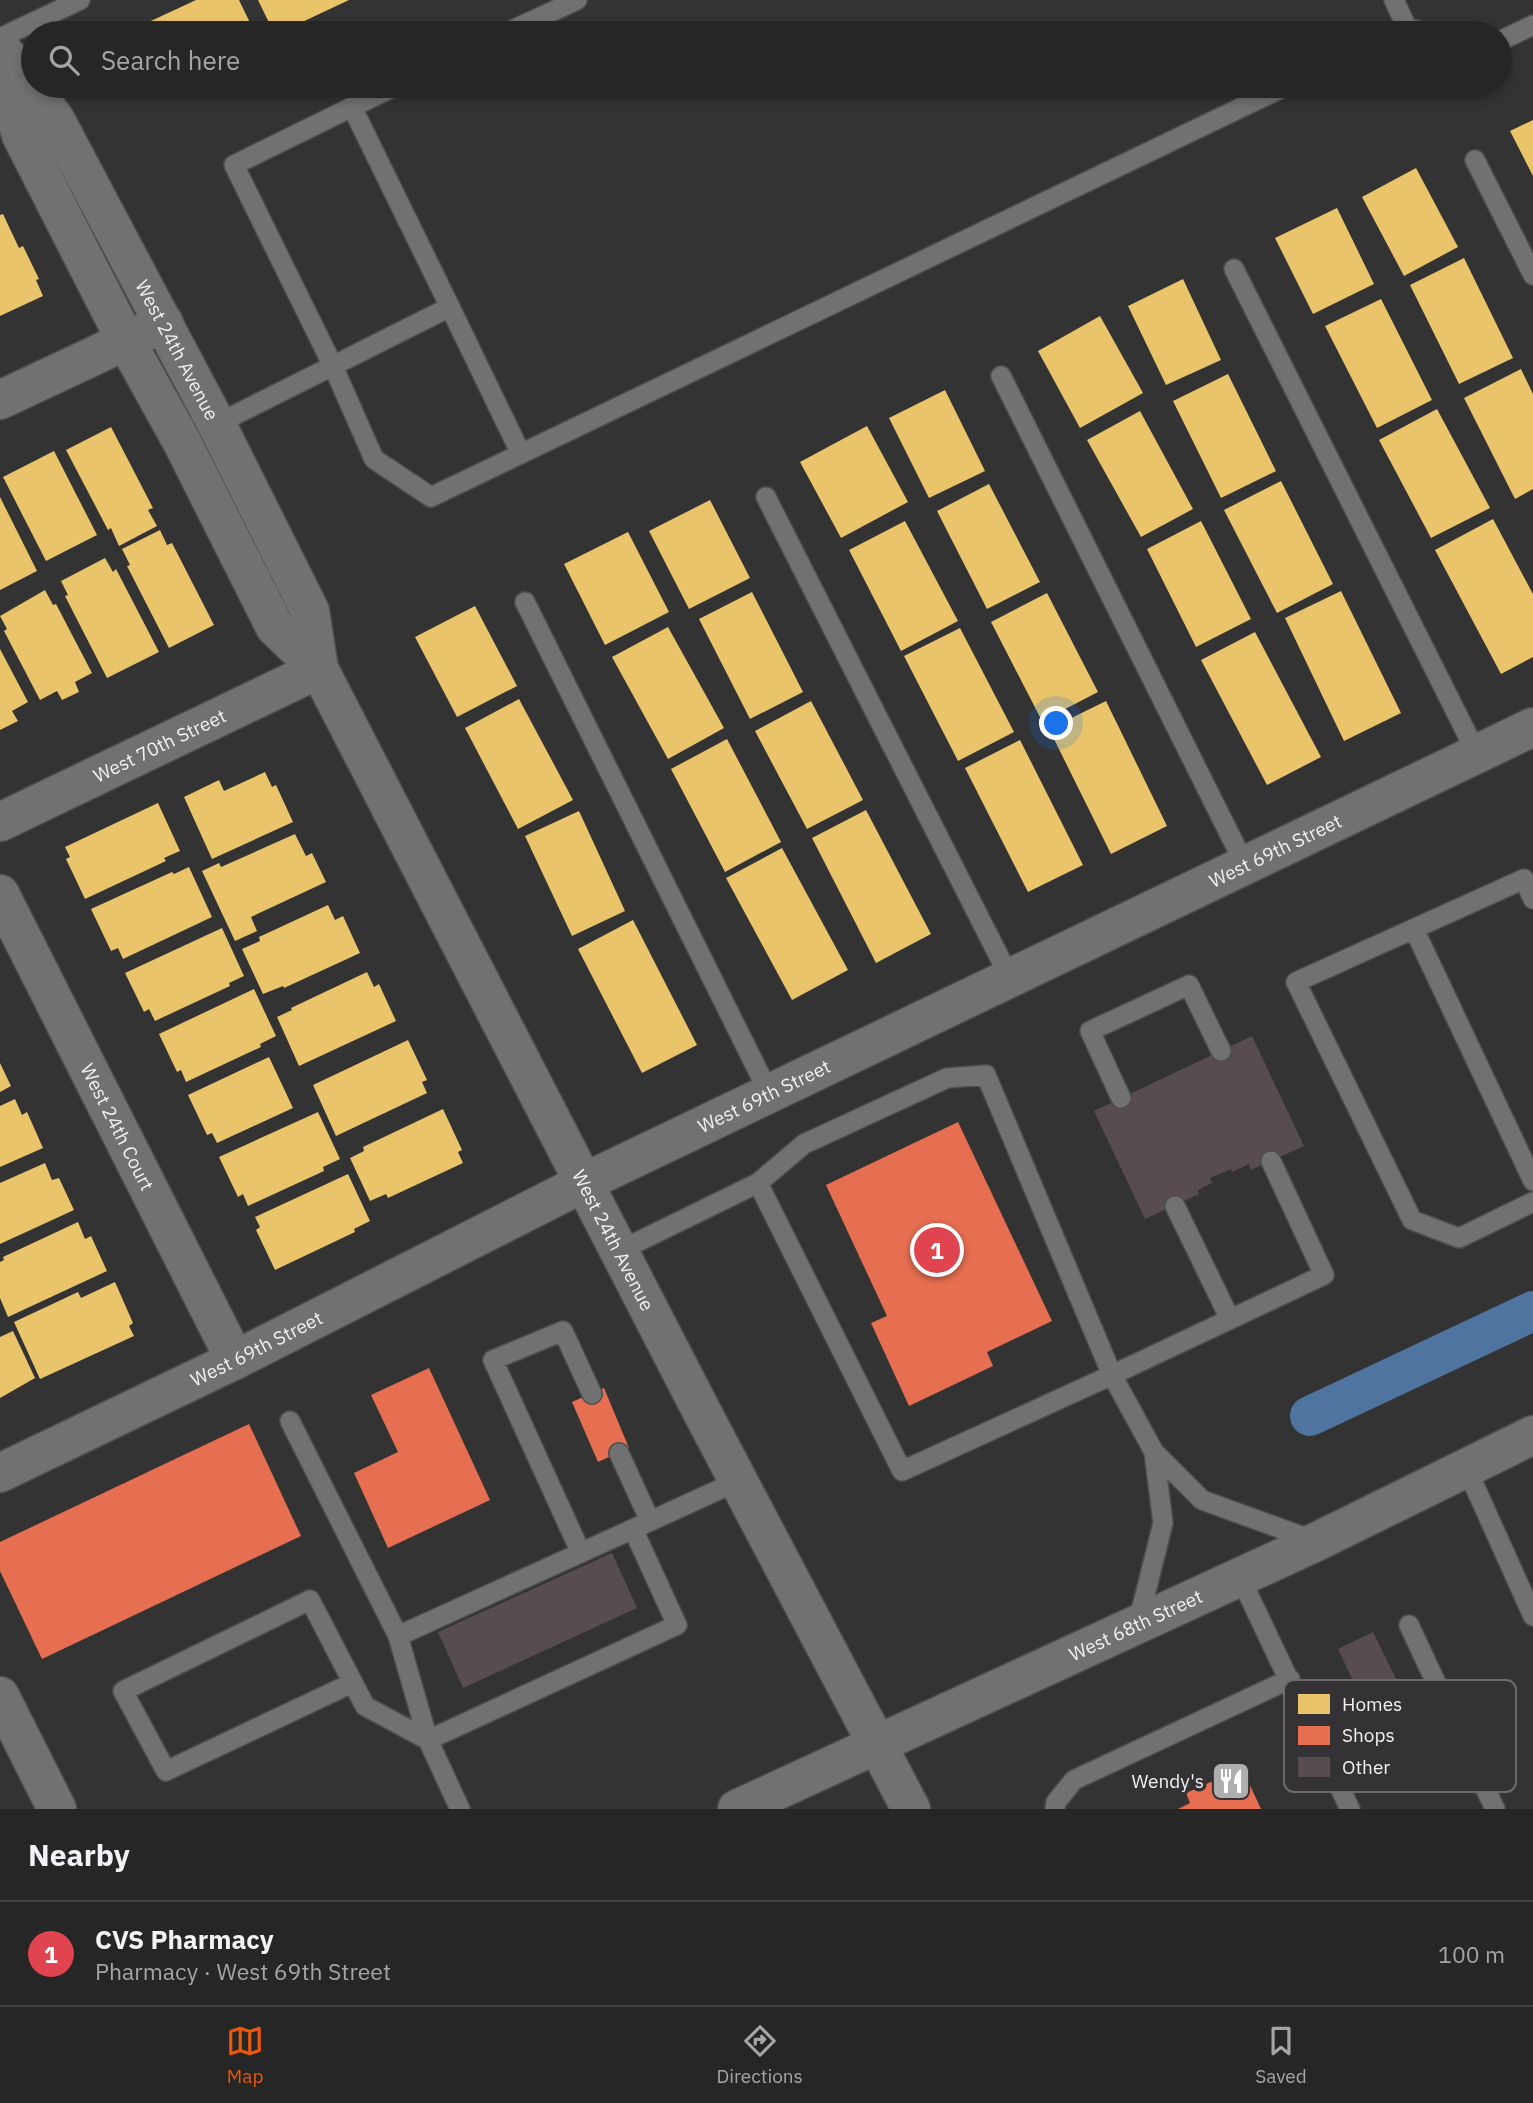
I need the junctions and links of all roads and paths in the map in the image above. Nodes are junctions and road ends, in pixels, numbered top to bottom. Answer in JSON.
{"nodes":[{"id":1,"x":80,"y":0,"type":"edge"},
{"id":2,"x":578,"y":0,"type":"edge"},
{"id":3,"x":1394,"y":0,"type":"edge"},
{"id":4,"x":36,"y":21,"type":"edge"},
{"id":5,"x":532,"y":21,"type":"edge"},
{"id":6,"x":1399,"y":21,"type":"edge"},
{"id":7,"x":1533,"y":25,"type":"edge"},
{"id":8,"x":21,"y":28,"type":"edge"},
{"id":9,"x":1512,"y":35,"type":"edge"},
{"id":10,"x":0,"y":38,"type":"edge"},
{"id":11,"x":0,"y":47,"type":"edge"},
{"id":12,"x":0,"y":59,"type":"edge"},
{"id":13,"x":21,"y":74,"type":"edge"},
{"id":14,"x":39,"y":98,"type":"edge"},
{"id":15,"x":371,"y":98,"type":"edge"},
{"id":16,"x":1261,"y":98,"type":"edge"},
{"id":17,"x":352,"y":107,"type":"junction"},
{"id":18,"x":1475,"y":160,"type":"dead end"},
{"id":19,"x":1234,"y":269,"type":"dead end"},
{"id":20,"x":1533,"y":275,"type":"edge"},
{"id":21,"x":450,"y":307,"type":"junction"},
{"id":22,"x":164,"y":323,"type":"junction"},
{"id":23,"x":126,"y":341,"type":"junction"},
{"id":24,"x":333,"y":366,"type":"junction"},
{"id":25,"x":1001,"y":376,"type":"dead end"},
{"id":26,"x":0,"y":400,"type":"edge"},
{"id":27,"x":217,"y":425,"type":"junction"},
{"id":28,"x":182,"y":442,"type":"junction"},
{"id":29,"x":521,"y":454,"type":"junction"},
{"id":30,"x":766,"y":497,"type":"dead end"},
{"id":31,"x":524,"y":601,"type":"dead end"},
{"id":32,"x":319,"y":669,"type":"junction"},
{"id":33,"x":1533,"y":727,"type":"edge"},
{"id":34,"x":1477,"y":754,"type":"junction"},
{"id":35,"x":0,"y":822,"type":"edge"},
{"id":36,"x":1245,"y":865,"type":"junction"},
{"id":37,"x":0,"y":894,"type":"edge"},
{"id":38,"x":1533,"y":899,"type":"edge"},
{"id":39,"x":1414,"y":929,"type":"junction"},
{"id":40,"x":1010,"y":978,"type":"junction"},
{"id":41,"x":1221,"y":1051,"type":"dead end"},
{"id":42,"x":769,"y":1093,"type":"junction"},
{"id":43,"x":1121,"y":1098,"type":"dead end"},
{"id":44,"x":1271,"y":1161,"type":"dead end"},
{"id":45,"x":1533,"y":1181,"type":"edge"},
{"id":46,"x":583,"y":1183,"type":"junction"},
{"id":47,"x":758,"y":1183,"type":"junction"},
{"id":48,"x":1533,"y":1202,"type":"edge"},
{"id":49,"x":1175,"y":1206,"type":"dead end"},
{"id":50,"x":619,"y":1251,"type":"junction"},
{"id":51,"x":1230,"y":1319,"type":"junction"},
{"id":52,"x":235,"y":1360,"type":"junction"},
{"id":53,"x":1112,"y":1375,"type":"junction"},
{"id":54,"x":592,"y":1394,"type":"dead end"},
{"id":55,"x":290,"y":1421,"type":"dead end"},
{"id":56,"x":1533,"y":1435,"type":"edge"},
{"id":57,"x":1154,"y":1452,"type":"junction"},
{"id":58,"x":619,"y":1453,"type":"dead end"},
{"id":59,"x":1466,"y":1467,"type":"junction"},
{"id":60,"x":0,"y":1473,"type":"edge"},
{"id":61,"x":738,"y":1481,"type":"junction"},
{"id":62,"x":641,"y":1525,"type":"junction"},
{"id":63,"x":1316,"y":1542,"type":"junction"},
{"id":64,"x":581,"y":1553,"type":"junction"},
{"id":65,"x":1240,"y":1577,"type":"junction"},
{"id":66,"x":1533,"y":1616,"type":"edge"},
{"id":67,"x":1138,"y":1623,"type":"junction"},
{"id":68,"x":1409,"y":1625,"type":"dead end"},
{"id":69,"x":398,"y":1636,"type":"junction"},
{"id":70,"x":1290,"y":1679,"type":"edge"},
{"id":71,"x":1435,"y":1680,"type":"edge"},
{"id":72,"x":1284,"y":1682,"type":"edge"},
{"id":73,"x":352,"y":1684,"type":"junction"},
{"id":74,"x":0,"y":1696,"type":"edge"},
{"id":75,"x":428,"y":1740,"type":"junction"},
{"id":76,"x":876,"y":1746,"type":"junction"},
{"id":77,"x":1342,"y":1792,"type":"edge"},
{"id":78,"x":1487,"y":1792,"type":"edge"},
{"id":79,"x":57,"y":1809,"type":"edge"},
{"id":80,"x":460,"y":1809,"type":"edge"},
{"id":81,"x":737,"y":1809,"type":"edge"},
{"id":82,"x":911,"y":1809,"type":"edge"},
{"id":83,"x":1055,"y":1809,"type":"edge"},
{"id":84,"x":1350,"y":1809,"type":"edge"},
{"id":85,"x":1495,"y":1809,"type":"edge"}],
"edges":[{"from":1,"to":4,"type":"lane"},
{"from":2,"to":5,"type":"lane"},
{"from":3,"to":6,"type":"lane"},
{"from":7,"to":9,"type":"lane"},
{"from":8,"to":10,"type":"lane"},
{"from":11,"to":13,"type":"street","name":"West 24th Avenue"},
{"from":12,"to":23,"type":"street","name":"West 24th Avenue"},
{"from":14,"to":22,"type":"street","name":"West 24th Avenue"},
{"from":15,"to":17,"type":"lane"},
{"from":16,"to":29,"type":"lane"},
{"from":17,"to":21,"type":"lane"},
{"from":17,"to":24,"type":"lane"},
{"from":18,"to":20,"type":"lane"},
{"from":19,"to":34,"type":"lane"},
{"from":21,"to":24,"type":"lane"},
{"from":21,"to":29,"type":"lane"},
{"from":22,"to":23,"type":"street"},
{"from":22,"to":27,"type":"street","name":"West 24th Avenue"},
{"from":23,"to":26,"type":"street"},
{"from":23,"to":28,"type":"street","name":"West 24th Avenue"},
{"from":24,"to":27,"type":"lane"},
{"from":24,"to":29,"type":"lane"},
{"from":25,"to":36,"type":"lane"},
{"from":27,"to":28,"type":"lane"},
{"from":27,"to":32,"type":"street","name":"West 24th Avenue"},
{"from":28,"to":32,"type":"street","name":"West 24th Avenue"},
{"from":30,"to":40,"type":"lane"},
{"from":31,"to":42,"type":"lane"},
{"from":32,"to":35,"type":"street","name":"West 70th Street"},
{"from":32,"to":46,"type":"street","name":"West 24th Avenue"},
{"from":33,"to":34,"type":"street","name":"West 69th Street"},
{"from":34,"to":36,"type":"street","name":"West 69th Street"},
{"from":36,"to":40,"type":"street","name":"West 69th Street"},
{"from":37,"to":52,"type":"street","name":"West 24th Court"},
{"from":38,"to":39,"type":"lane"},
{"from":39,"to":45,"type":"lane"},
{"from":39,"to":48,"type":"lane"},
{"from":40,"to":42,"type":"street","name":"West 69th Street"},
{"from":41,"to":43,"type":"lane"},
{"from":42,"to":46,"type":"street","name":"West 69th Street"},
{"from":44,"to":51,"type":"lane"},
{"from":46,"to":50,"type":"street","name":"West 24th Avenue"},
{"from":46,"to":52,"type":"street","name":"West 69th Street"},
{"from":47,"to":50,"type":"lane"},
{"from":47,"to":53,"type":"lane"},
{"from":47,"to":53,"type":"lane"},
{"from":49,"to":51,"type":"lane"},
{"from":50,"to":61,"type":"street","name":"West 24th Avenue"},
{"from":51,"to":53,"type":"lane"},
{"from":52,"to":60,"type":"street","name":"West 69th Street"},
{"from":53,"to":57,"type":"lane"},
{"from":54,"to":64,"type":"lane"},
{"from":55,"to":69,"type":"lane"},
{"from":56,"to":59,"type":"street","name":"West 68th Street"},
{"from":57,"to":63,"type":"lane"},
{"from":57,"to":67,"type":"lane"},
{"from":58,"to":62,"type":"lane"},
{"from":59,"to":63,"type":"street","name":"West 68th Street"},
{"from":59,"to":66,"type":"lane"},
{"from":61,"to":62,"type":"lane"},
{"from":61,"to":76,"type":"street","name":"West 24th Avenue"},
{"from":62,"to":64,"type":"lane"},
{"from":62,"to":75,"type":"lane"},
{"from":63,"to":65,"type":"street","name":"West 68th Street"},
{"from":64,"to":69,"type":"lane"},
{"from":65,"to":67,"type":"street","name":"West 68th Street"},
{"from":65,"to":70,"type":"lane"},
{"from":67,"to":76,"type":"street","name":"West 68th Street"},
{"from":68,"to":71,"type":"lane"},
{"from":69,"to":75,"type":"lane"},
{"from":72,"to":83,"type":"lane"},
{"from":73,"to":73,"type":"lane"},
{"from":73,"to":75,"type":"lane"},
{"from":74,"to":79,"type":"street"},
{"from":75,"to":80,"type":"lane"},
{"from":76,"to":81,"type":"street","name":"West 68th Street"},
{"from":76,"to":82,"type":"street","name":"West 24th Avenue"},
{"from":77,"to":84,"type":"lane"},
{"from":78,"to":85,"type":"lane"}]}
